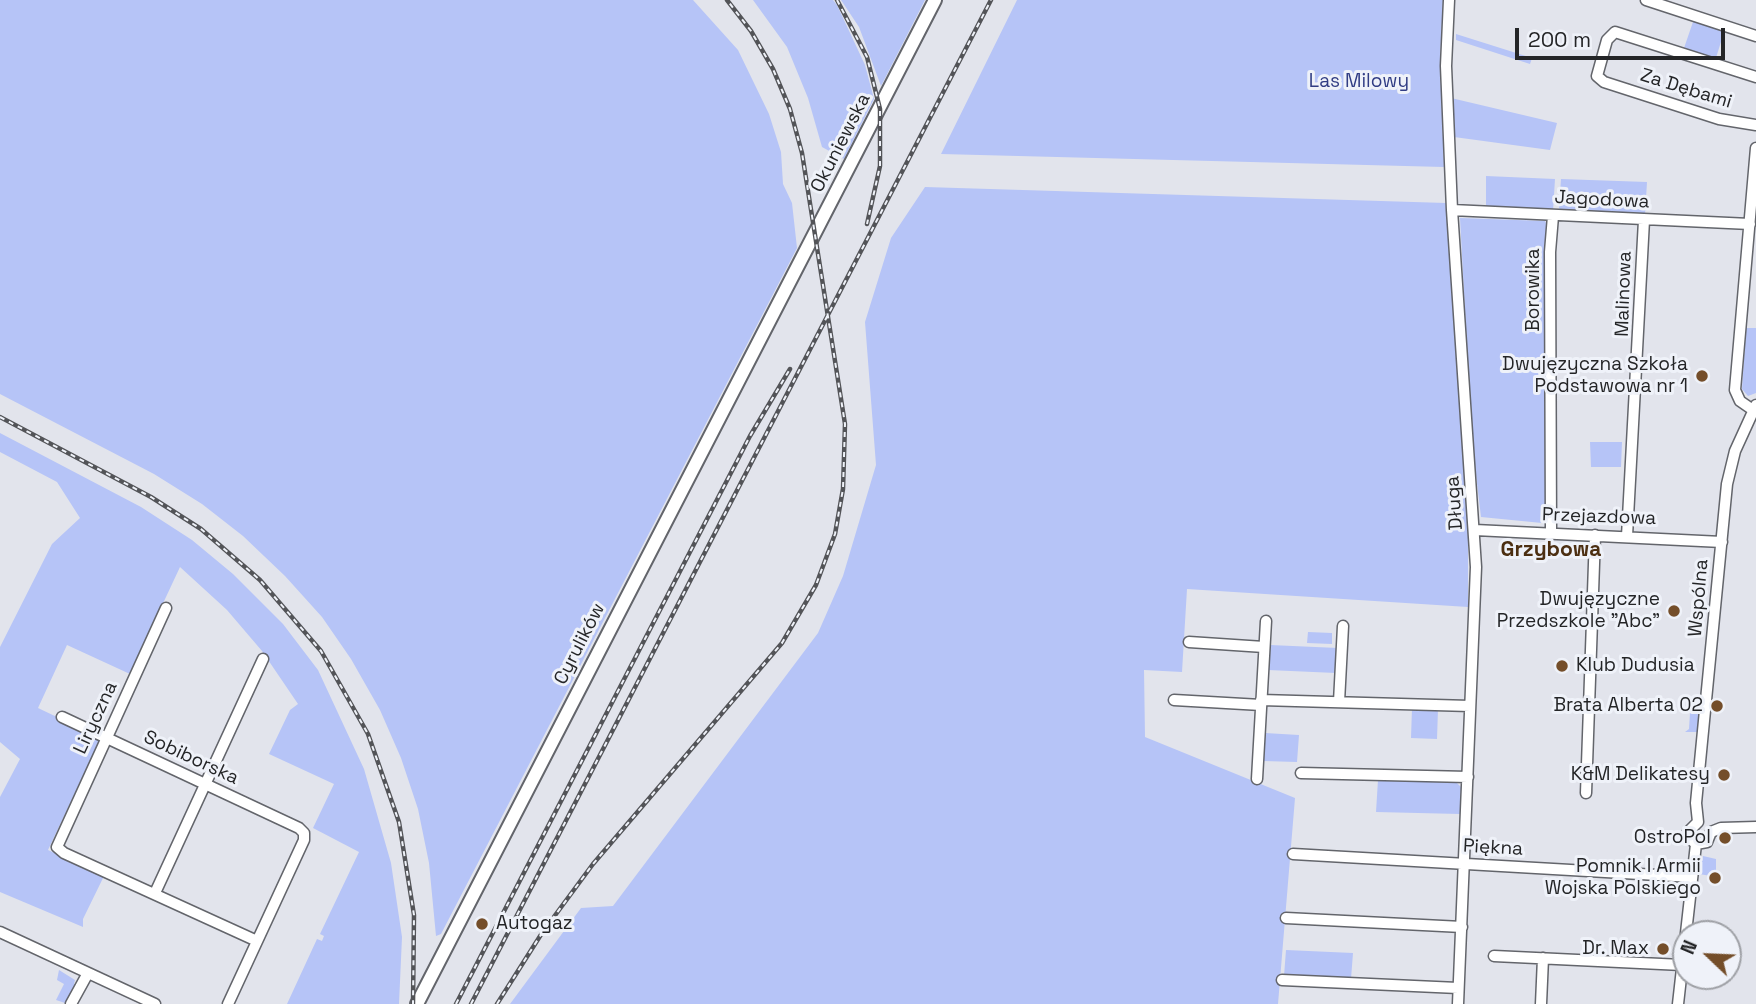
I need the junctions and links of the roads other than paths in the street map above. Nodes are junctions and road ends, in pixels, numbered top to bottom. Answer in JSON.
{"nodes":[{"id":1,"x":935,"y":0,"type":"edge"},
{"id":2,"x":1449,"y":0,"type":"edge"},
{"id":3,"x":1646,"y":0,"type":"edge"},
{"id":4,"x":1756,"y":36,"type":"edge"},
{"id":5,"x":1756,"y":77,"type":"edge"},
{"id":6,"x":1756,"y":125,"type":"edge"},
{"id":7,"x":1756,"y":148,"type":"edge"},
{"id":8,"x":1452,"y":210,"type":"junction"},
{"id":9,"x":1553,"y":216,"type":"junction"},
{"id":10,"x":1644,"y":220,"type":"junction"},
{"id":11,"x":1750,"y":224,"type":"junction"},
{"id":12,"x":779,"y":303,"type":"joint"},
{"id":13,"x":1755,"y":407,"type":"edge"},
{"id":14,"x":1475,"y":530,"type":"junction"},
{"id":15,"x":1552,"y":533,"type":"junction"},
{"id":16,"x":1595,"y":535,"type":"junction"},
{"id":17,"x":1627,"y":536,"type":"junction"},
{"id":18,"x":1722,"y":542,"type":"junction"},
{"id":19,"x":166,"y":608,"type":"dead end"},
{"id":20,"x":1266,"y":621,"type":"dead end"},
{"id":21,"x":1343,"y":626,"type":"dead end"},
{"id":22,"x":1189,"y":642,"type":"dead end"},
{"id":23,"x":1264,"y":647,"type":"junction"},
{"id":24,"x":264,"y":659,"type":"dead end"},
{"id":25,"x":1174,"y":700,"type":"dead end"},
{"id":26,"x":1339,"y":702,"type":"junction"},
{"id":27,"x":1261,"y":703,"type":"junction"},
{"id":28,"x":1470,"y":706,"type":"junction"},
{"id":29,"x":62,"y":717,"type":"dead end"},
{"id":30,"x":107,"y":737,"type":"junction"},
{"id":31,"x":1301,"y":773,"type":"dead end"},
{"id":32,"x":1468,"y":777,"type":"junction"},
{"id":33,"x":1257,"y":779,"type":"dead end"},
{"id":34,"x":206,"y":784,"type":"junction"},
{"id":35,"x":1586,"y":793,"type":"dead end"},
{"id":36,"x":1698,"y":822,"type":"junction"},
{"id":37,"x":1756,"y":827,"type":"edge"},
{"id":38,"x":1711,"y":832,"type":"junction"},
{"id":39,"x":1696,"y":844,"type":"junction"},
{"id":40,"x":1293,"y":854,"type":"dead end"},
{"id":41,"x":1466,"y":863,"type":"junction"},
{"id":42,"x":1692,"y":877,"type":"junction"},
{"id":43,"x":155,"y":893,"type":"junction"},
{"id":44,"x":1286,"y":918,"type":"dead end"},
{"id":45,"x":1687,"y":920,"type":"edge"},
{"id":46,"x":1462,"y":926,"type":"junction"},
{"id":47,"x":0,"y":932,"type":"edge"},
{"id":48,"x":257,"y":941,"type":"junction"},
{"id":49,"x":1494,"y":956,"type":"dead end"},
{"id":50,"x":1544,"y":958,"type":"junction"},
{"id":51,"x":1672,"y":964,"type":"edge"},
{"id":52,"x":83,"y":971,"type":"junction"},
{"id":53,"x":1282,"y":981,"type":"dead end"},
{"id":54,"x":1458,"y":988,"type":"junction"},
{"id":55,"x":71,"y":1004,"type":"edge"},
{"id":56,"x":156,"y":1004,"type":"edge"},
{"id":57,"x":228,"y":1004,"type":"edge"},
{"id":58,"x":417,"y":1004,"type":"edge"},
{"id":59,"x":1458,"y":1004,"type":"edge"},
{"id":60,"x":1541,"y":1004,"type":"edge"}],
"edges":[{"from":1,"to":12,"type":"main road","name":"Okuniewska"},
{"from":2,"to":8,"type":"street","name":"Długa"},
{"from":3,"to":4,"type":"street"},
{"from":5,"to":6,"type":"street","name":"Za Dębami"},
{"from":7,"to":11,"type":"street"},
{"from":8,"to":9,"type":"street","name":"Jagodowa"},
{"from":8,"to":14,"type":"street","name":"Długa"},
{"from":9,"to":10,"type":"street","name":"Jagodowa"},
{"from":9,"to":15,"type":"street","name":"Borowika"},
{"from":10,"to":11,"type":"street","name":"Jagodowa"},
{"from":10,"to":17,"type":"street","name":"Malinowa"},
{"from":11,"to":13,"type":"street"},
{"from":12,"to":58,"type":"main road","name":"Cyrulików"},
{"from":13,"to":18,"type":"street","name":"Wspólna"},
{"from":14,"to":15,"type":"street","name":"Przejazdowa"},
{"from":14,"to":28,"type":"street","name":"Długa"},
{"from":15,"to":16,"type":"street","name":"Przejazdowa"},
{"from":16,"to":17,"type":"street","name":"Przejazdowa"},
{"from":16,"to":35,"type":"street"},
{"from":17,"to":18,"type":"street","name":"Przejazdowa"},
{"from":18,"to":36,"type":"street","name":"Wspólna"},
{"from":19,"to":30,"type":"street","name":"Liryczna"},
{"from":20,"to":23,"type":"street"},
{"from":21,"to":26,"type":"street"},
{"from":22,"to":23,"type":"street"},
{"from":23,"to":27,"type":"street"},
{"from":24,"to":34,"type":"street"},
{"from":25,"to":27,"type":"street"},
{"from":26,"to":27,"type":"street"},
{"from":26,"to":28,"type":"street"},
{"from":27,"to":33,"type":"street"},
{"from":28,"to":32,"type":"street","name":"Długa"},
{"from":29,"to":30,"type":"street","name":"Sobiborska"},
{"from":30,"to":34,"type":"street","name":"Sobiborska"},
{"from":30,"to":43,"type":"street","name":"Liryczna"},
{"from":31,"to":32,"type":"street"},
{"from":32,"to":41,"type":"street","name":"Długa"},
{"from":34,"to":43,"type":"street"},
{"from":34,"to":48,"type":"street","name":"Sobiborska"},
{"from":36,"to":38,"type":"street"},
{"from":36,"to":39,"type":"street"},
{"from":37,"to":38,"type":"street"},
{"from":38,"to":39,"type":"street"},
{"from":39,"to":42,"type":"street"},
{"from":40,"to":41,"type":"street","name":"Piękna"},
{"from":41,"to":42,"type":"street","name":"Piękna"},
{"from":41,"to":46,"type":"street","name":"Długa"},
{"from":42,"to":45,"type":"street"},
{"from":43,"to":48,"type":"street"},
{"from":44,"to":46,"type":"street"},
{"from":46,"to":54,"type":"street","name":"Długa"},
{"from":47,"to":52,"type":"street"},
{"from":48,"to":57,"type":"street"},
{"from":49,"to":50,"type":"street"},
{"from":50,"to":51,"type":"street"},
{"from":50,"to":60,"type":"street"},
{"from":52,"to":55,"type":"street"},
{"from":52,"to":56,"type":"street"},
{"from":53,"to":54,"type":"street"},
{"from":54,"to":59,"type":"street","name":"Długa"}]}
